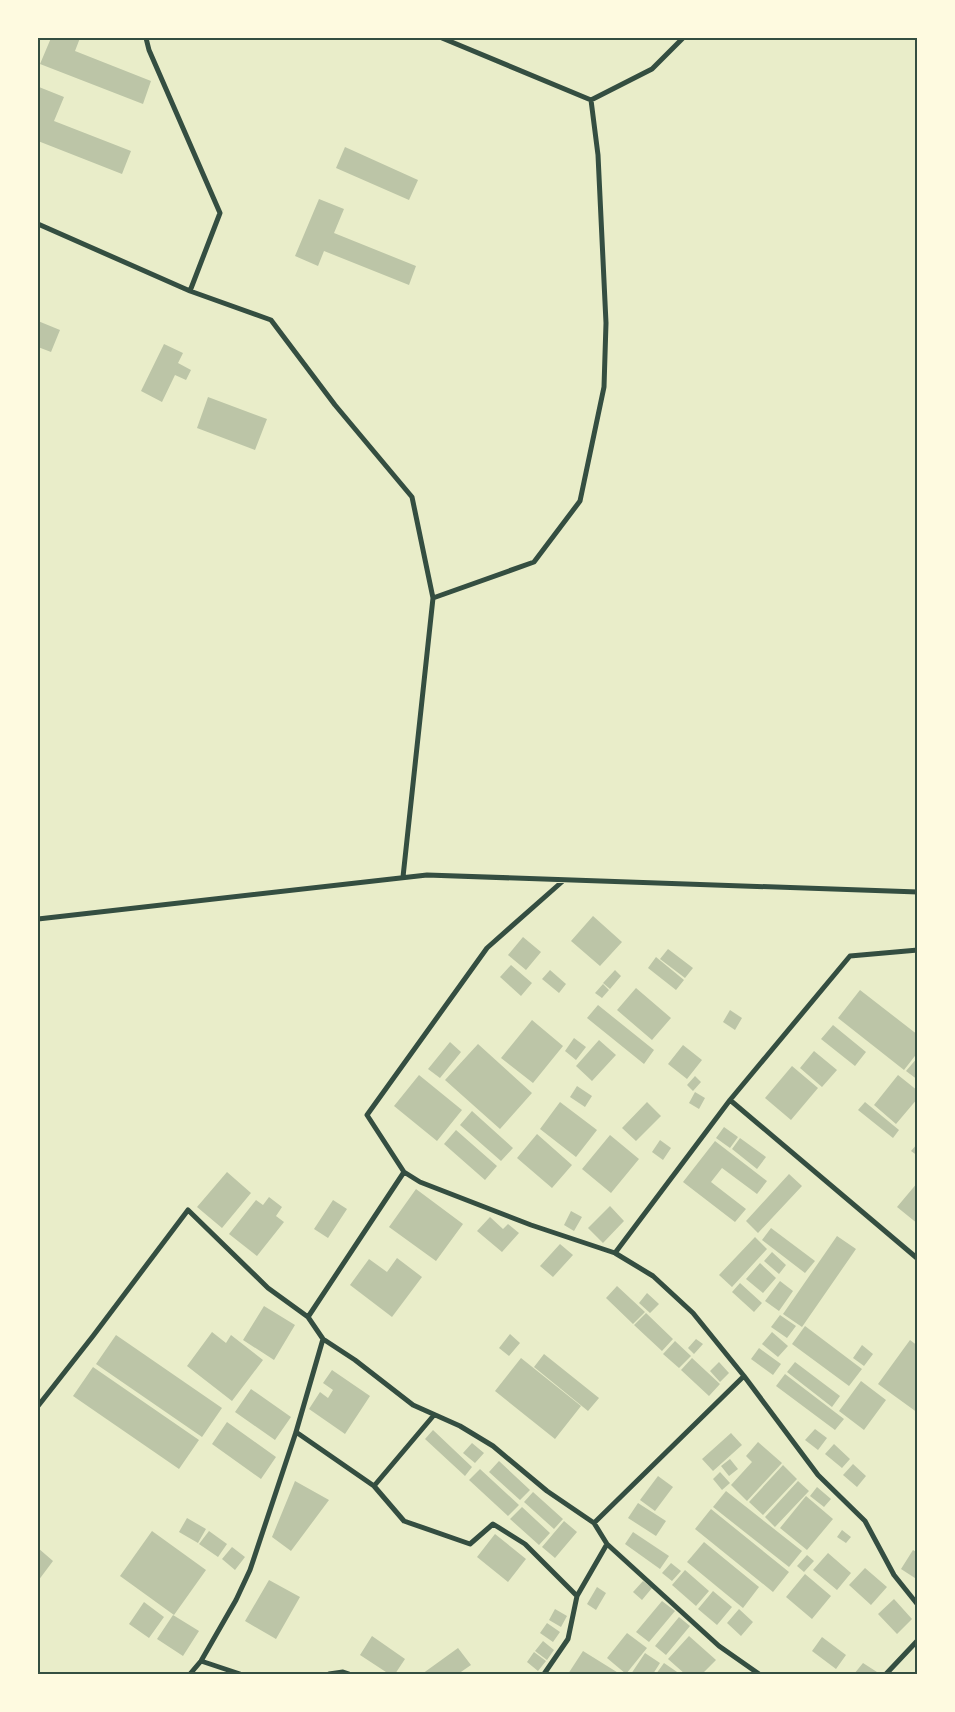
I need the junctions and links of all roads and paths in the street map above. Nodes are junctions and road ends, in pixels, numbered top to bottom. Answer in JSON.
{"nodes":[{"id":1,"x":146,"y":38,"type":"edge"},
{"id":2,"x":442,"y":38,"type":"edge"},
{"id":3,"x":683,"y":38,"type":"edge"},
{"id":4,"x":591,"y":100,"type":"junction"},
{"id":5,"x":38,"y":224,"type":"edge"},
{"id":6,"x":190,"y":291,"type":"junction"},
{"id":7,"x":434,"y":598,"type":"junction"},
{"id":8,"x":403,"y":878,"type":"junction"},
{"id":9,"x":564,"y":880,"type":"junction"},
{"id":10,"x":918,"y":892,"type":"edge"},
{"id":11,"x":38,"y":919,"type":"edge"},
{"id":12,"x":918,"y":950,"type":"edge"},
{"id":13,"x":730,"y":1100,"type":"junction"},
{"id":14,"x":404,"y":1172,"type":"junction"},
{"id":15,"x":614,"y":1253,"type":"junction"},
{"id":16,"x":918,"y":1259,"type":"edge"},
{"id":17,"x":308,"y":1317,"type":"junction"},
{"id":18,"x":323,"y":1339,"type":"junction"},
{"id":19,"x":744,"y":1376,"type":"junction"},
{"id":20,"x":38,"y":1406,"type":"edge"},
{"id":21,"x":434,"y":1415,"type":"junction"},
{"id":22,"x":296,"y":1432,"type":"junction"},
{"id":23,"x":374,"y":1486,"type":"junction"},
{"id":24,"x":594,"y":1523,"type":"junction"},
{"id":25,"x":607,"y":1544,"type":"junction"},
{"id":26,"x":577,"y":1596,"type":"junction"},
{"id":27,"x":918,"y":1605,"type":"edge"},
{"id":28,"x":918,"y":1640,"type":"edge"},
{"id":29,"x":201,"y":1661,"type":"junction"},
{"id":30,"x":190,"y":1674,"type":"edge"},
{"id":31,"x":240,"y":1674,"type":"edge"},
{"id":32,"x":329,"y":1674,"type":"edge"},
{"id":33,"x":349,"y":1674,"type":"edge"},
{"id":34,"x":544,"y":1674,"type":"edge"},
{"id":35,"x":758,"y":1674,"type":"edge"},
{"id":36,"x":886,"y":1674,"type":"edge"}],
"edges":[{"from":1,"to":6,"type":"street"},
{"from":2,"to":4,"type":"street"},
{"from":3,"to":4,"type":"street"},
{"from":4,"to":7,"type":"street"},
{"from":5,"to":6,"type":"street"},
{"from":6,"to":7,"type":"street"},
{"from":7,"to":8,"type":"street"},
{"from":8,"to":9,"type":"street"},
{"from":8,"to":11,"type":"street"},
{"from":9,"to":10,"type":"street"},
{"from":9,"to":14,"type":"street"},
{"from":12,"to":13,"type":"street"},
{"from":13,"to":15,"type":"street"},
{"from":13,"to":16,"type":"street"},
{"from":14,"to":15,"type":"street"},
{"from":14,"to":17,"type":"street"},
{"from":15,"to":19,"type":"street"},
{"from":17,"to":18,"type":"street"},
{"from":17,"to":20,"type":"street"},
{"from":18,"to":21,"type":"street"},
{"from":18,"to":22,"type":"street"},
{"from":19,"to":24,"type":"street"},
{"from":19,"to":27,"type":"street"},
{"from":21,"to":23,"type":"street"},
{"from":21,"to":24,"type":"street"},
{"from":22,"to":23,"type":"street"},
{"from":22,"to":29,"type":"street"},
{"from":23,"to":26,"type":"street"},
{"from":24,"to":25,"type":"street"},
{"from":25,"to":26,"type":"street"},
{"from":25,"to":35,"type":"street"},
{"from":26,"to":34,"type":"street"},
{"from":28,"to":36,"type":"street"},
{"from":29,"to":30,"type":"street"},
{"from":29,"to":31,"type":"street"},
{"from":32,"to":33,"type":"street"}]}
